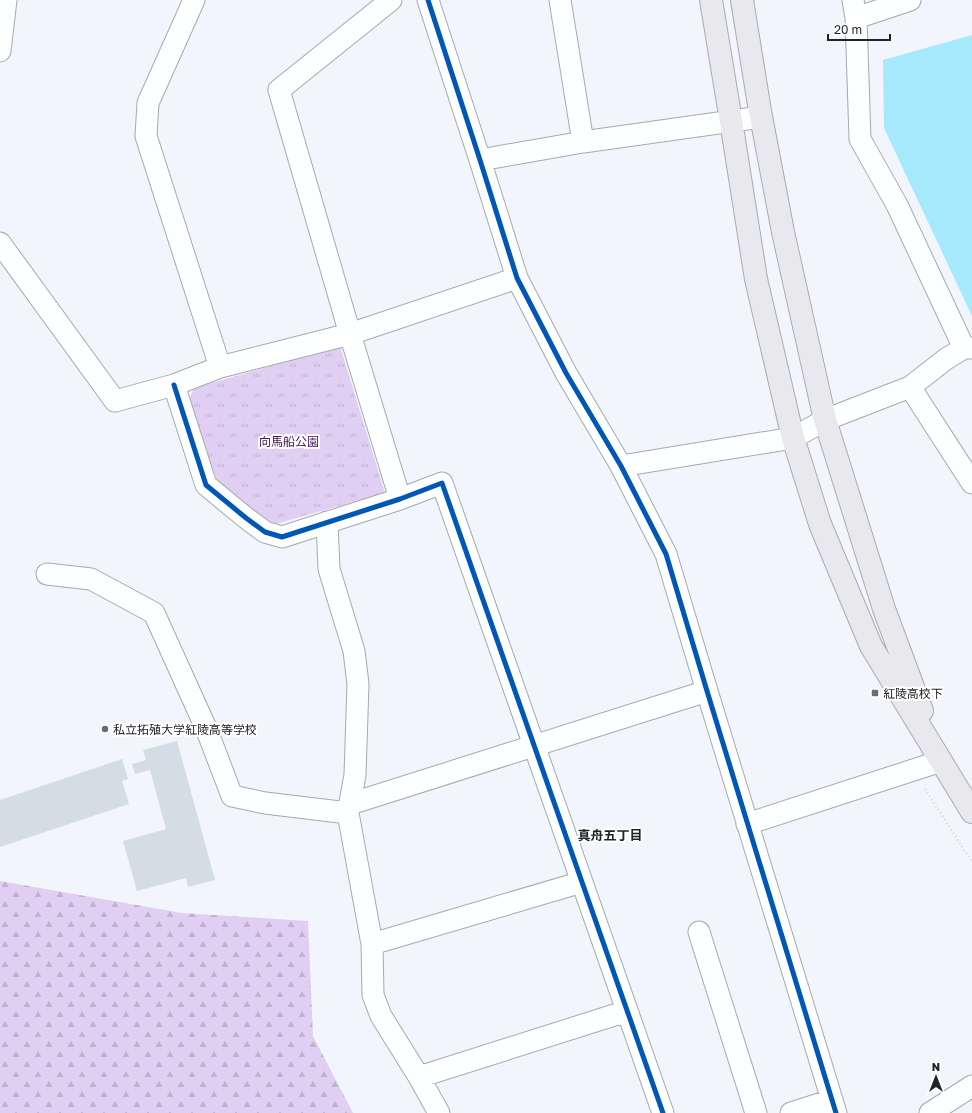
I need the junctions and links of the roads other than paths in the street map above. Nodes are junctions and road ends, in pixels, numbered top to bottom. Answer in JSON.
{"nodes":[{"id":1,"x":6,"y":0,"type":"edge"},
{"id":2,"x":194,"y":0,"type":"edge"},
{"id":3,"x":391,"y":0,"type":"edge"},
{"id":4,"x":428,"y":0,"type":"edge"},
{"id":5,"x":560,"y":0,"type":"edge"},
{"id":6,"x":711,"y":0,"type":"edge"},
{"id":7,"x":742,"y":0,"type":"edge"},
{"id":8,"x":910,"y":0,"type":"edge"},
{"id":9,"x":855,"y":9,"type":"edge"},
{"id":10,"x":0,"y":50,"type":"edge"},
{"id":11,"x":761,"y":117,"type":"junction"},
{"id":12,"x":731,"y":121,"type":"junction"},
{"id":13,"x":583,"y":142,"type":"junction"},
{"id":14,"x":480,"y":160,"type":"junction"},
{"id":15,"x":0,"y":243,"type":"edge"},
{"id":16,"x":517,"y":278,"type":"junction"},
{"id":17,"x":350,"y":334,"type":"junction"},
{"id":18,"x":968,"y":348,"type":"edge"},
{"id":19,"x":220,"y":367,"type":"junction"},
{"id":20,"x":174,"y":385,"type":"junction"},
{"id":21,"x":910,"y":387,"type":"junction"},
{"id":22,"x":825,"y":420,"type":"junction"},
{"id":23,"x":793,"y":438,"type":"junction"},
{"id":24,"x":621,"y":466,"type":"junction"},
{"id":25,"x":972,"y":483,"type":"edge"},
{"id":26,"x":400,"y":499,"type":"junction"},
{"id":27,"x":327,"y":522,"type":"junction"},
{"id":28,"x":47,"y":574,"type":"dead end"},
{"id":29,"x":707,"y":691,"type":"junction"},
{"id":30,"x":534,"y":746,"type":"junction"},
{"id":31,"x":940,"y":761,"type":"junction"},
{"id":32,"x":349,"y":808,"type":"junction"},
{"id":33,"x":972,"y":812,"type":"edge"},
{"id":34,"x":747,"y":824,"type":"junction"},
{"id":35,"x":582,"y":882,"type":"junction"},
{"id":36,"x":699,"y":932,"type":"dead end"},
{"id":37,"x":372,"y":944,"type":"junction"},
{"id":38,"x":627,"y":1011,"type":"junction"},
{"id":39,"x":419,"y":1077,"type":"junction"},
{"id":40,"x":972,"y":1086,"type":"edge"},
{"id":41,"x":834,"y":1107,"type":"edge"},
{"id":42,"x":439,"y":1113,"type":"edge"},
{"id":43,"x":663,"y":1113,"type":"edge"},
{"id":44,"x":756,"y":1113,"type":"edge"},
{"id":45,"x":791,"y":1113,"type":"edge"},
{"id":46,"x":930,"y":1113,"type":"edge"}],
"edges":[{"from":1,"to":10,"type":"street"},
{"from":2,"to":19,"type":"street"},
{"from":3,"to":17,"type":"street"},
{"from":4,"to":14,"type":"street"},
{"from":5,"to":13,"type":"street"},
{"from":6,"to":12,"type":"main road"},
{"from":7,"to":11,"type":"main road"},
{"from":8,"to":9,"type":"street"},
{"from":9,"to":18,"type":"street"},
{"from":11,"to":12,"type":"street"},
{"from":11,"to":22,"type":"main road"},
{"from":12,"to":13,"type":"street"},
{"from":12,"to":23,"type":"main road"},
{"from":13,"to":14,"type":"street"},
{"from":14,"to":16,"type":"street"},
{"from":15,"to":20,"type":"street"},
{"from":16,"to":17,"type":"street"},
{"from":16,"to":24,"type":"street"},
{"from":17,"to":19,"type":"street"},
{"from":17,"to":26,"type":"street"},
{"from":18,"to":21,"type":"street"},
{"from":19,"to":20,"type":"street"},
{"from":20,"to":27,"type":"street"},
{"from":21,"to":22,"type":"street"},
{"from":21,"to":25,"type":"street"},
{"from":22,"to":23,"type":"street"},
{"from":22,"to":31,"type":"main road"},
{"from":23,"to":24,"type":"street"},
{"from":23,"to":31,"type":"main road"},
{"from":24,"to":29,"type":"street"},
{"from":26,"to":27,"type":"street"},
{"from":26,"to":30,"type":"street"},
{"from":27,"to":32,"type":"street"},
{"from":28,"to":32,"type":"street"},
{"from":29,"to":30,"type":"street"},
{"from":29,"to":34,"type":"street"},
{"from":30,"to":32,"type":"street"},
{"from":30,"to":35,"type":"street"},
{"from":31,"to":33,"type":"main road"},
{"from":31,"to":34,"type":"street"},
{"from":32,"to":37,"type":"street"},
{"from":34,"to":41,"type":"street"},
{"from":35,"to":37,"type":"street"},
{"from":35,"to":38,"type":"street"},
{"from":36,"to":44,"type":"street"},
{"from":37,"to":39,"type":"street"},
{"from":38,"to":39,"type":"street"},
{"from":38,"to":43,"type":"street"},
{"from":39,"to":42,"type":"street"},
{"from":40,"to":46,"type":"street"},
{"from":41,"to":45,"type":"street"}]}
